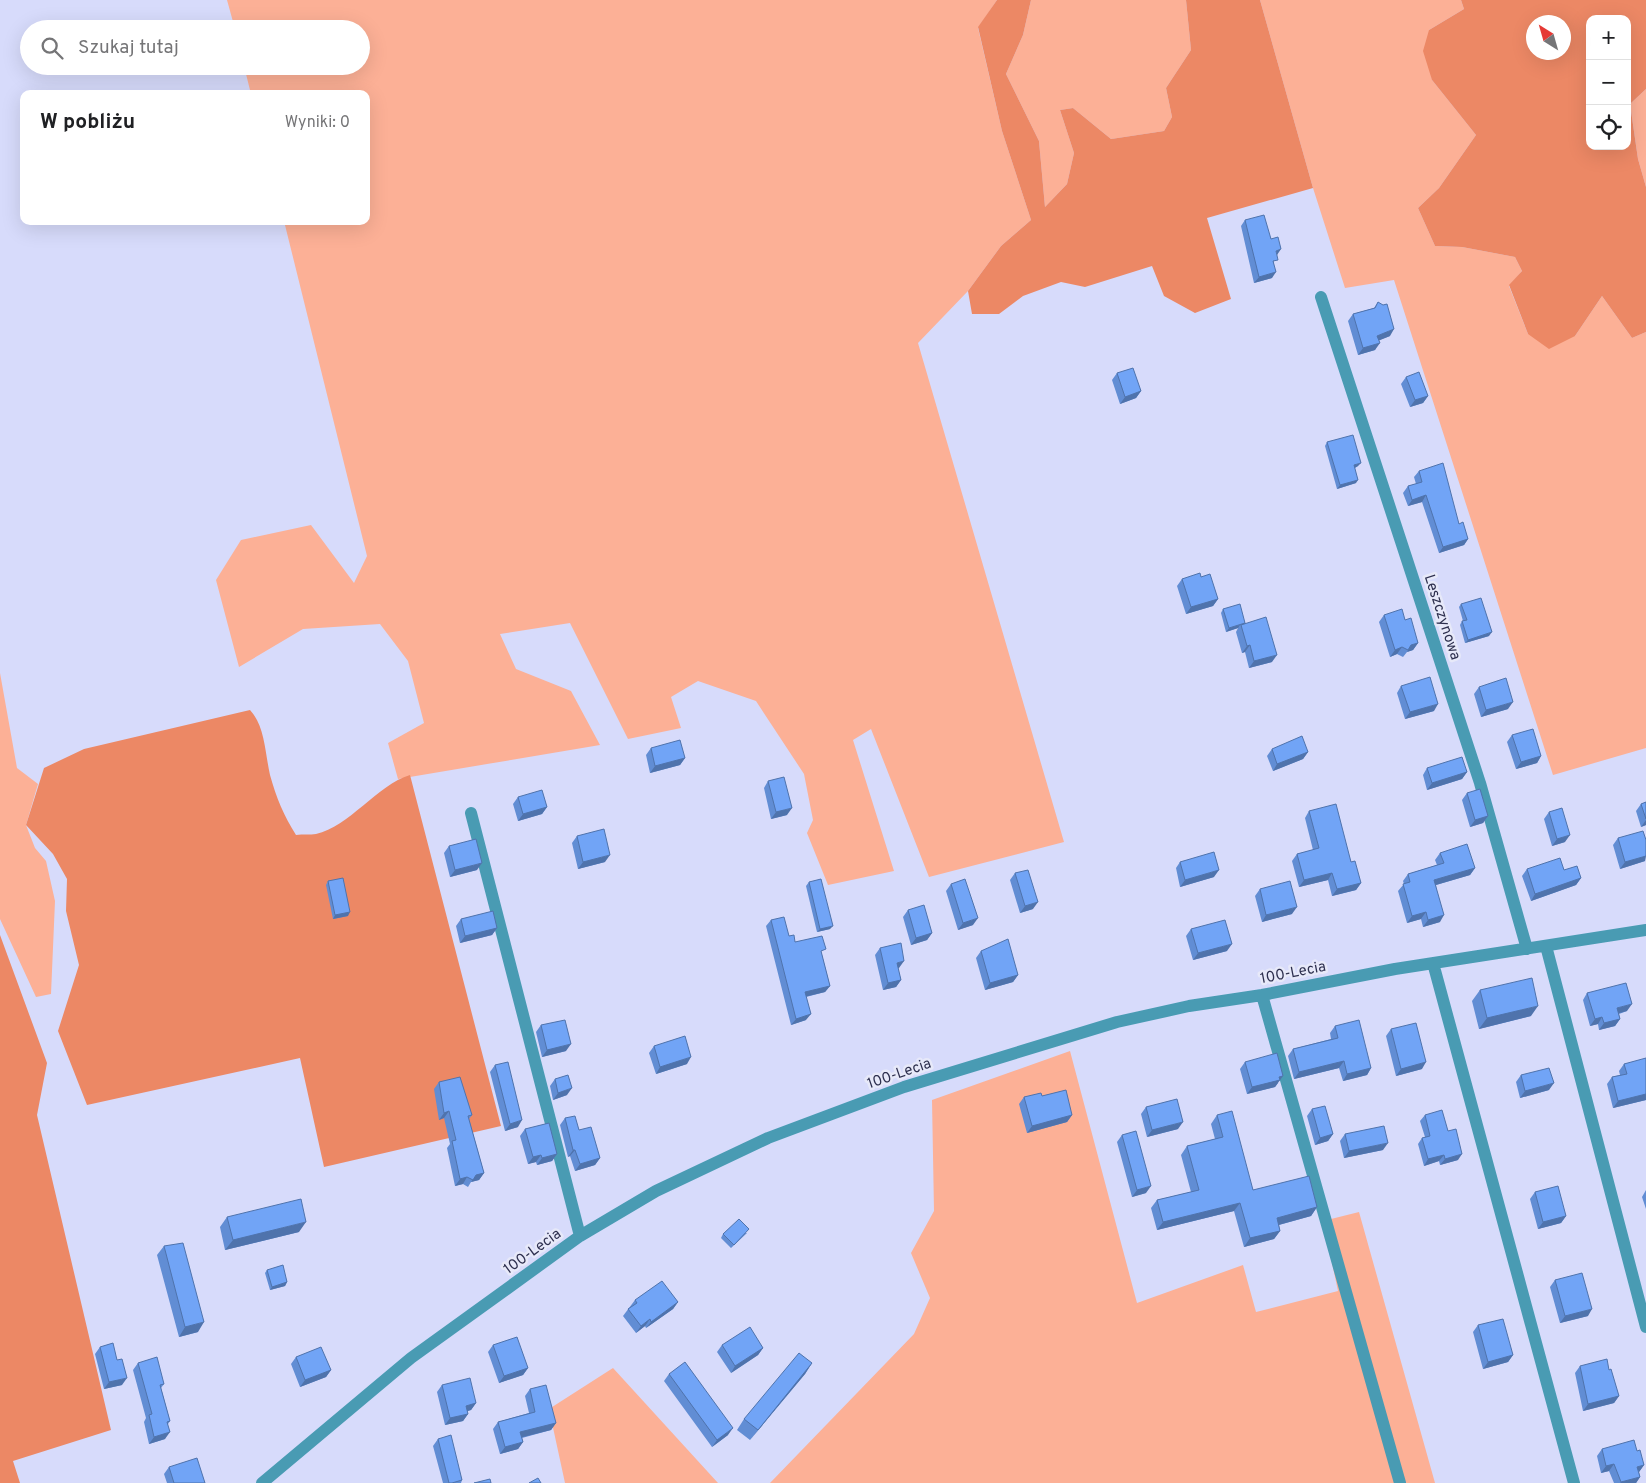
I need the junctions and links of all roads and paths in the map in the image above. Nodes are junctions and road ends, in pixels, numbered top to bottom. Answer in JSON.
{"nodes":[{"id":1,"x":1321,"y":297,"type":"dead end"},
{"id":2,"x":471,"y":813,"type":"dead end"},
{"id":3,"x":1646,"y":930,"type":"edge"},
{"id":4,"x":1546,"y":946,"type":"junction"},
{"id":5,"x":1527,"y":949,"type":"junction"},
{"id":6,"x":1433,"y":963,"type":"junction"},
{"id":7,"x":1262,"y":995,"type":"junction"},
{"id":8,"x":580,"y":1236,"type":"junction"},
{"id":9,"x":1646,"y":1327,"type":"edge"},
{"id":10,"x":262,"y":1483,"type":"edge"},
{"id":11,"x":1400,"y":1483,"type":"edge"},
{"id":12,"x":1574,"y":1483,"type":"edge"}],
"edges":[{"from":1,"to":5,"type":"street","name":"Leszczynowa"},
{"from":2,"to":8,"type":"street"},
{"from":3,"to":4,"type":"street","name":"100-Lecia"},
{"from":4,"to":5,"type":"street","name":"100-Lecia"},
{"from":4,"to":9,"type":"street"},
{"from":5,"to":6,"type":"street","name":"100-Lecia"},
{"from":6,"to":7,"type":"street","name":"100-Lecia"},
{"from":6,"to":12,"type":"street"},
{"from":7,"to":8,"type":"street","name":"100-Lecia"},
{"from":7,"to":11,"type":"street"},
{"from":8,"to":10,"type":"street","name":"100-Lecia"}]}
